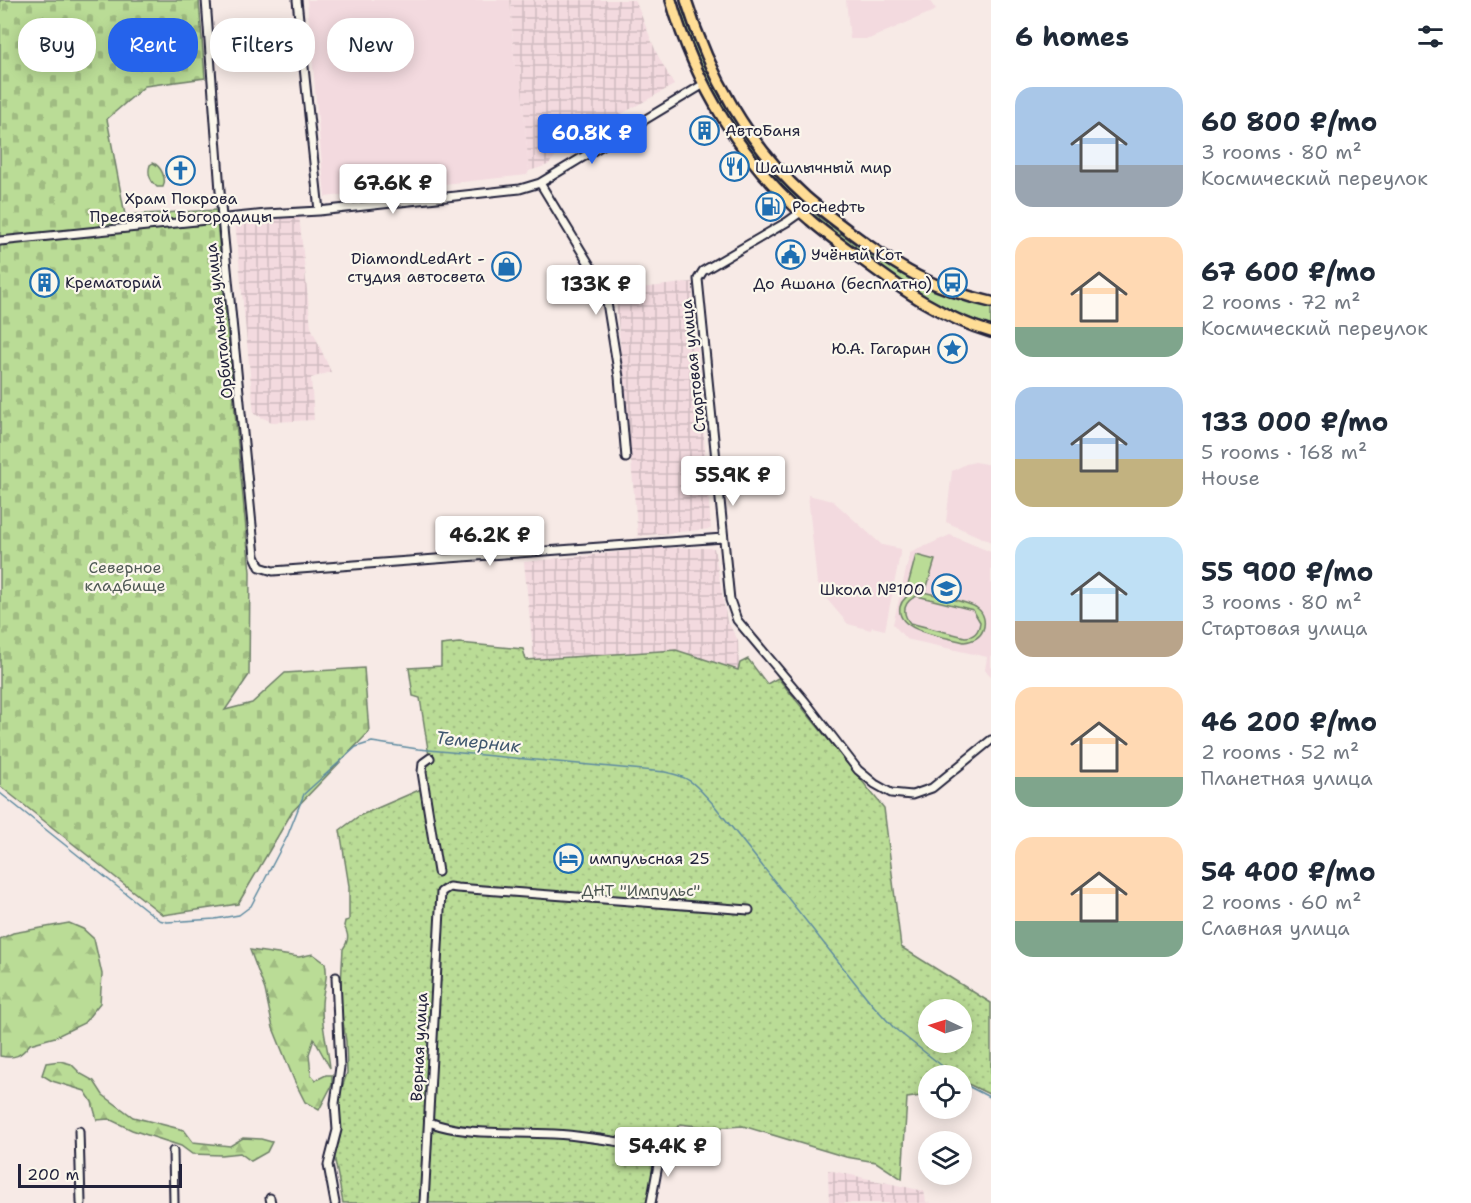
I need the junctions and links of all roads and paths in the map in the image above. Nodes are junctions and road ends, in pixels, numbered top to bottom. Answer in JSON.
{"nodes":[{"id":1,"x":206,"y":0,"type":"edge"},
{"id":2,"x":297,"y":0,"type":"edge"},
{"id":3,"x":686,"y":1,"type":"edge"},
{"id":4,"x":671,"y":3,"type":"edge"},
{"id":5,"x":704,"y":84,"type":"junction"},
{"id":6,"x":540,"y":183,"type":"junction"},
{"id":7,"x":319,"y":211,"type":"junction"},
{"id":8,"x":801,"y":212,"type":"junction"},
{"id":9,"x":222,"y":218,"type":"junction"},
{"id":10,"x":0,"y":241,"type":"edge"},
{"id":11,"x":881,"y":254,"type":"junction"},
{"id":12,"x":870,"y":266,"type":"junction"},
{"id":13,"x":991,"y":302,"type":"edge"},
{"id":14,"x":991,"y":332,"type":"edge"},
{"id":15,"x":626,"y":458,"type":"dead end"},
{"id":16,"x":723,"y":538,"type":"junction"},
{"id":17,"x":991,"y":740,"type":"edge"},
{"id":18,"x":430,"y":758,"type":"dead end"},
{"id":19,"x":438,"y":872,"type":"dead end"},
{"id":20,"x":748,"y":910,"type":"dead end"},
{"id":21,"x":336,"y":977,"type":"dead end"},
{"id":22,"x":429,"y":1122,"type":"junction"},
{"id":23,"x":79,"y":1131,"type":"dead end"},
{"id":24,"x":173,"y":1151,"type":"dead end"},
{"id":25,"x":81,"y":1203,"type":"edge"},
{"id":26,"x":174,"y":1203,"type":"edge"},
{"id":27,"x":335,"y":1203,"type":"edge"},
{"id":28,"x":423,"y":1203,"type":"edge"},
{"id":29,"x":651,"y":1203,"type":"edge"}],
"edges":[{"from":1,"to":9,"type":"street","name":"Орбитальная улица"},
{"from":2,"to":7,"type":"street"},
{"from":3,"to":4,"type":"main road"},
{"from":3,"to":11,"type":"main road"},
{"from":4,"to":5,"type":"main road"},
{"from":5,"to":6,"type":"street"},
{"from":5,"to":8,"type":"main road"},
{"from":6,"to":7,"type":"street"},
{"from":6,"to":15,"type":"street"},
{"from":7,"to":9,"type":"street"},
{"from":8,"to":12,"type":"main road"},
{"from":8,"to":16,"type":"street","name":"Стартовая улица"},
{"from":9,"to":10,"type":"street"},
{"from":9,"to":16,"type":"street","name":"Орбитальная улица"},
{"from":11,"to":12,"type":"main road"},
{"from":11,"to":13,"type":"main road"},
{"from":12,"to":14,"type":"main road"},
{"from":16,"to":17,"type":"street","name":"Стартовая улица"},
{"from":18,"to":19,"type":"street"},
{"from":20,"to":22,"type":"street","name":"Верная улица"},
{"from":21,"to":27,"type":"street"},
{"from":22,"to":28,"type":"street","name":"Верная улица"},
{"from":22,"to":29,"type":"street"},
{"from":23,"to":25,"type":"street"},
{"from":24,"to":26,"type":"street"}]}
